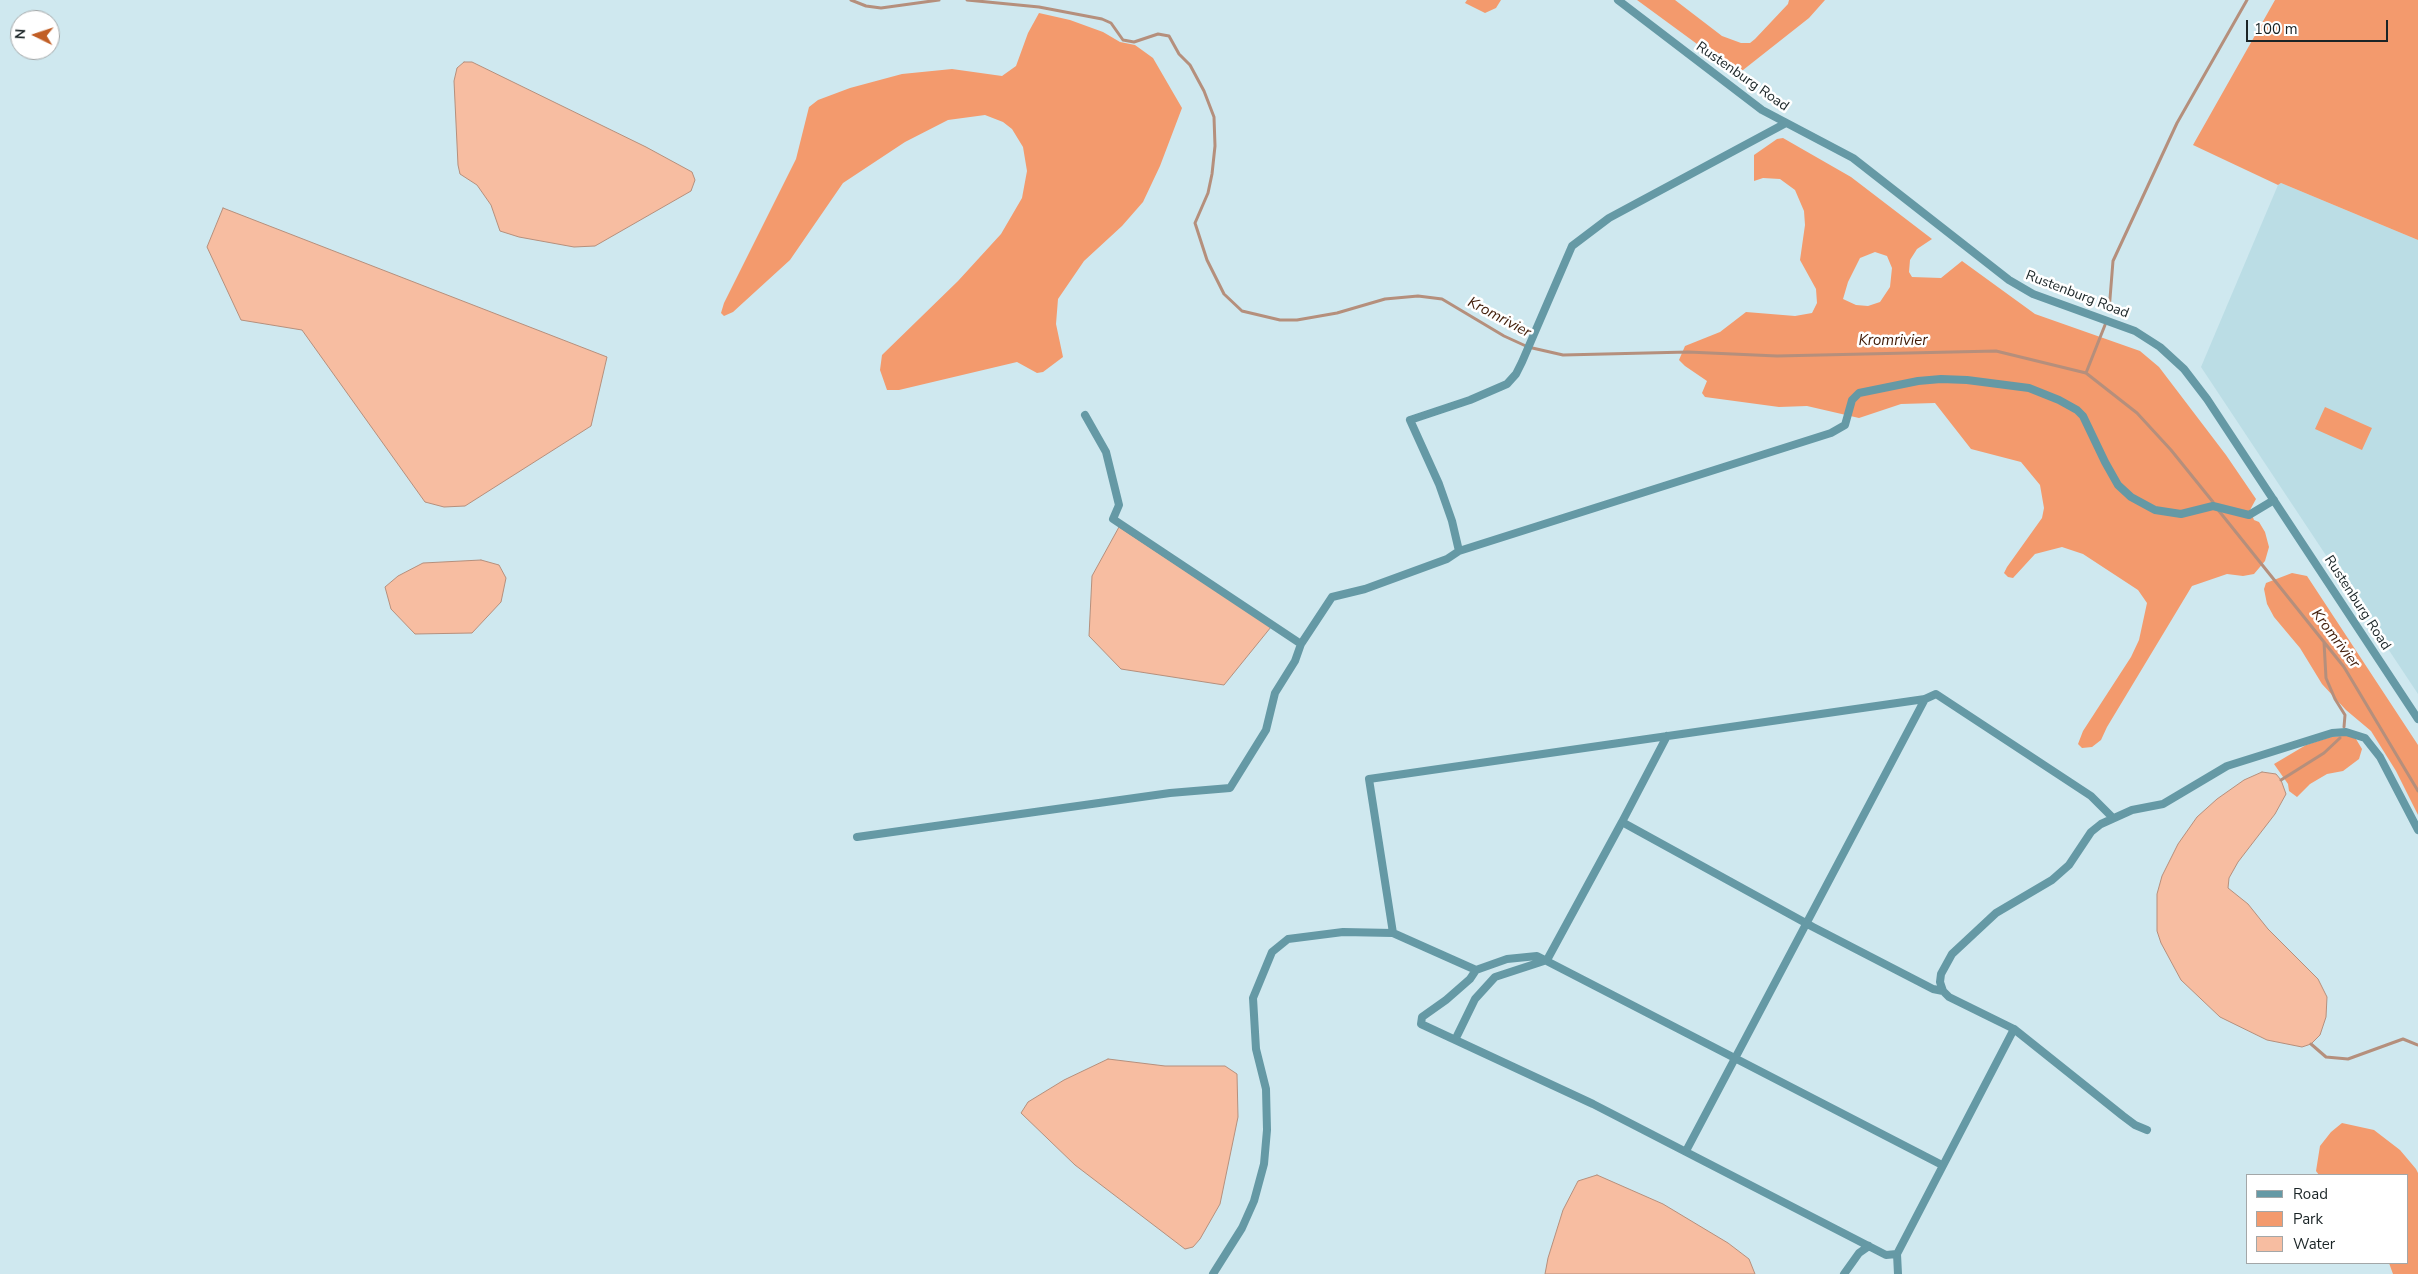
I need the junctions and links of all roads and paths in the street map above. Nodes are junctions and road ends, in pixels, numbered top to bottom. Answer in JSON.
{"nodes":[{"id":1,"x":1618,"y":0,"type":"edge"},
{"id":2,"x":1786,"y":123,"type":"junction"},
{"id":3,"x":1085,"y":415,"type":"dead end"},
{"id":4,"x":2274,"y":500,"type":"junction"},
{"id":5,"x":1458,"y":552,"type":"junction"},
{"id":6,"x":1301,"y":644,"type":"junction"},
{"id":7,"x":1925,"y":699,"type":"junction"},
{"id":8,"x":2418,"y":719,"type":"edge"},
{"id":9,"x":1667,"y":736,"type":"junction"},
{"id":10,"x":2113,"y":818,"type":"junction"},
{"id":11,"x":1622,"y":822,"type":"junction"},
{"id":12,"x":2418,"y":830,"type":"edge"},
{"id":13,"x":857,"y":838,"type":"dead end"},
{"id":14,"x":1806,"y":923,"type":"junction"},
{"id":15,"x":1393,"y":933,"type":"junction"},
{"id":16,"x":1547,"y":960,"type":"junction"},
{"id":17,"x":1476,"y":970,"type":"junction"},
{"id":18,"x":1943,"y":990,"type":"junction"},
{"id":19,"x":2014,"y":1029,"type":"junction"},
{"id":20,"x":1456,"y":1038,"type":"junction"},
{"id":21,"x":1735,"y":1056,"type":"junction"},
{"id":22,"x":2147,"y":1130,"type":"dead end"},
{"id":23,"x":1686,"y":1151,"type":"junction"},
{"id":24,"x":1942,"y":1165,"type":"junction"},
{"id":25,"x":1869,"y":1246,"type":"junction"},
{"id":26,"x":1897,"y":1254,"type":"junction"},
{"id":27,"x":1213,"y":1274,"type":"edge"},
{"id":28,"x":1844,"y":1274,"type":"edge"},
{"id":29,"x":1898,"y":1274,"type":"edge"}],
"edges":[{"from":1,"to":2,"type":"street","name":"Rustenburg Road"},
{"from":2,"to":4,"type":"street","name":"Rustenburg Road"},
{"from":2,"to":5,"type":"street"},
{"from":3,"to":6,"type":"street"},
{"from":4,"to":5,"type":"street"},
{"from":4,"to":8,"type":"street","name":"Rustenburg Road"},
{"from":5,"to":6,"type":"street"},
{"from":6,"to":13,"type":"street"},
{"from":7,"to":9,"type":"street"},
{"from":7,"to":10,"type":"street"},
{"from":7,"to":14,"type":"street"},
{"from":9,"to":11,"type":"street"},
{"from":9,"to":15,"type":"street"},
{"from":10,"to":12,"type":"street"},
{"from":10,"to":18,"type":"street"},
{"from":11,"to":14,"type":"street"},
{"from":11,"to":16,"type":"street"},
{"from":14,"to":18,"type":"street"},
{"from":14,"to":21,"type":"street"},
{"from":15,"to":17,"type":"street"},
{"from":15,"to":27,"type":"street"},
{"from":16,"to":17,"type":"street"},
{"from":16,"to":20,"type":"street"},
{"from":16,"to":21,"type":"street"},
{"from":17,"to":20,"type":"street"},
{"from":18,"to":19,"type":"street"},
{"from":19,"to":22,"type":"street"},
{"from":19,"to":24,"type":"street"},
{"from":20,"to":23,"type":"street"},
{"from":21,"to":23,"type":"street"},
{"from":21,"to":24,"type":"street"},
{"from":23,"to":25,"type":"street"},
{"from":24,"to":26,"type":"street"},
{"from":25,"to":26,"type":"street"},
{"from":25,"to":28,"type":"street"},
{"from":26,"to":29,"type":"street"}]}
